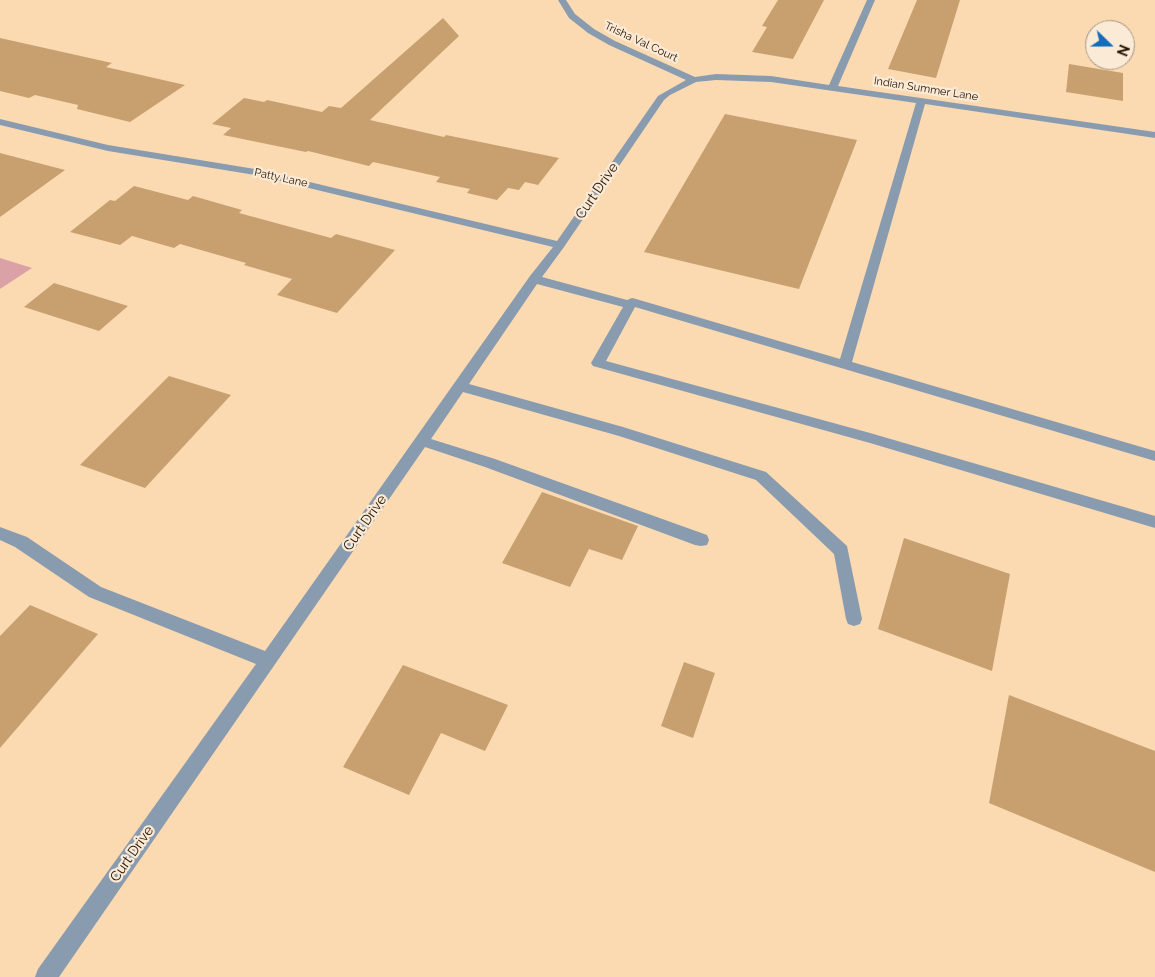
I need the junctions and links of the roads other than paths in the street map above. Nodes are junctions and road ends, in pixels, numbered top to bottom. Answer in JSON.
{"nodes":[{"id":1,"x":562,"y":0,"type":"edge"},
{"id":2,"x":871,"y":0,"type":"edge"},
{"id":3,"x":694,"y":80,"type":"junction"},
{"id":4,"x":833,"y":87,"type":"junction"},
{"id":5,"x":921,"y":102,"type":"junction"},
{"id":6,"x":0,"y":122,"type":"edge"},
{"id":7,"x":1155,"y":135,"type":"edge"},
{"id":8,"x":560,"y":245,"type":"junction"},
{"id":9,"x":534,"y":278,"type":"junction"},
{"id":10,"x":630,"y":306,"type":"junction"},
{"id":11,"x":845,"y":365,"type":"junction"},
{"id":12,"x":460,"y":386,"type":"junction"},
{"id":13,"x":422,"y":441,"type":"junction"},
{"id":14,"x":1155,"y":456,"type":"edge"},
{"id":15,"x":1155,"y":522,"type":"edge"},
{"id":16,"x":0,"y":533,"type":"edge"},
{"id":17,"x":701,"y":540,"type":"dead end"},
{"id":18,"x":854,"y":619,"type":"dead end"},
{"id":19,"x":268,"y":661,"type":"junction"},
{"id":20,"x":46,"y":977,"type":"edge"}],
"edges":[{"from":1,"to":3,"type":"street","name":"Trisha Val Court"},
{"from":2,"to":4,"type":"street"},
{"from":3,"to":4,"type":"street","name":"Indian Summer Lane"},
{"from":3,"to":8,"type":"street","name":"Curt Drive"},
{"from":4,"to":5,"type":"street","name":"Indian Summer Lane"},
{"from":5,"to":7,"type":"street","name":"Indian Summer Lane"},
{"from":5,"to":11,"type":"street"},
{"from":6,"to":8,"type":"street","name":"Patty Lane"},
{"from":8,"to":9,"type":"street","name":"Curt Drive"},
{"from":9,"to":10,"type":"street"},
{"from":9,"to":12,"type":"street","name":"Curt Drive"},
{"from":10,"to":11,"type":"street"},
{"from":10,"to":15,"type":"street"},
{"from":11,"to":14,"type":"street"},
{"from":12,"to":13,"type":"street","name":"Curt Drive"},
{"from":12,"to":18,"type":"street"},
{"from":13,"to":17,"type":"street"},
{"from":13,"to":19,"type":"street","name":"Curt Drive"},
{"from":16,"to":19,"type":"street"},
{"from":19,"to":20,"type":"street","name":"Curt Drive"}]}
